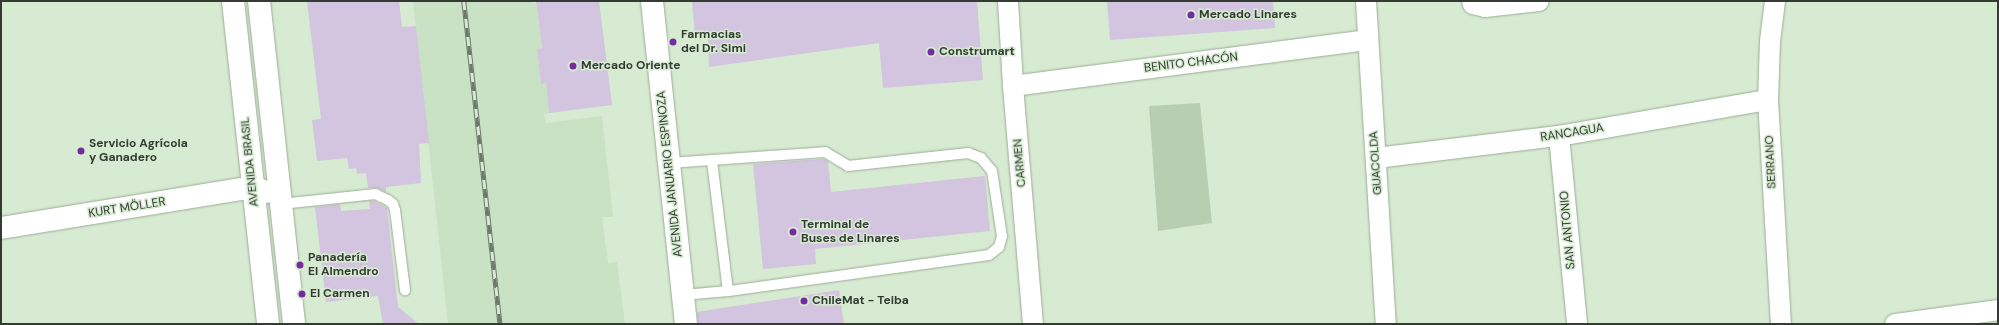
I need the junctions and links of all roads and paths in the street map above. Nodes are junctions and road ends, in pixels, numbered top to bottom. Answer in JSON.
{"nodes":[{"id":1,"x":233,"y":1,"type":"edge"},
{"id":2,"x":259,"y":1,"type":"edge"},
{"id":3,"x":652,"y":1,"type":"edge"},
{"id":4,"x":1008,"y":1,"type":"edge"},
{"id":5,"x":1366,"y":1,"type":"edge"},
{"id":6,"x":1472,"y":1,"type":"edge"},
{"id":7,"x":1539,"y":1,"type":"edge"},
{"id":8,"x":1775,"y":1,"type":"edge"},
{"id":9,"x":1368,"y":40,"type":"junction"},
{"id":10,"x":1013,"y":86,"type":"junction"},
{"id":11,"x":1768,"y":100,"type":"junction"},
{"id":12,"x":1559,"y":136,"type":"junction"},
{"id":13,"x":1376,"y":158,"type":"junction"},
{"id":14,"x":712,"y":160,"type":"junction"},
{"id":15,"x":669,"y":163,"type":"junction"},
{"id":16,"x":253,"y":187,"type":"junction"},
{"id":17,"x":282,"y":208,"type":"junction"},
{"id":18,"x":1,"y":228,"type":"edge"},
{"id":19,"x":405,"y":290,"type":"dead end"},
{"id":20,"x":728,"y":291,"type":"junction"},
{"id":21,"x":683,"y":295,"type":"junction"},
{"id":22,"x":1998,"y":310,"type":"edge"},
{"id":23,"x":268,"y":324,"type":"edge"},
{"id":24,"x":294,"y":324,"type":"edge"},
{"id":25,"x":686,"y":324,"type":"edge"},
{"id":26,"x":1033,"y":324,"type":"edge"},
{"id":27,"x":1386,"y":324,"type":"edge"},
{"id":28,"x":1577,"y":324,"type":"edge"},
{"id":29,"x":1781,"y":324,"type":"edge"},
{"id":30,"x":1895,"y":324,"type":"edge"}],
"edges":[{"from":1,"to":16,"type":"main road","name":"AVENIDA BRASIL"},
{"from":2,"to":17,"type":"main road"},
{"from":3,"to":15,"type":"main road","name":"AVENIDA JANUARIO ESPINOZA"},
{"from":4,"to":10,"type":"street","name":"CARMEN"},
{"from":5,"to":9,"type":"street","name":"GUACOLDA"},
{"from":6,"to":7,"type":"street"},
{"from":8,"to":11,"type":"street","name":"SERRANO"},
{"from":9,"to":10,"type":"street","name":"BENITO CHACÓN"},
{"from":9,"to":13,"type":"street","name":"GUACOLDA"},
{"from":10,"to":26,"type":"street","name":"CARMEN"},
{"from":11,"to":12,"type":"street","name":"RANCAGUA"},
{"from":11,"to":29,"type":"street","name":"SERRANO"},
{"from":12,"to":13,"type":"street","name":"RANCAGUA"},
{"from":12,"to":28,"type":"street","name":"SAN ANTONIO"},
{"from":13,"to":27,"type":"street","name":"GUACOLDA"},
{"from":14,"to":15,"type":"lane"},
{"from":14,"to":20,"type":"lane"},
{"from":14,"to":20,"type":"lane"},
{"from":15,"to":21,"type":"main road","name":"AVENIDA JANUARIO ESPINOZA"},
{"from":16,"to":17,"type":"main road"},
{"from":16,"to":18,"type":"main road","name":"KURT MÖLLER"},
{"from":16,"to":23,"type":"main road","name":"AVENIDA BRASIL"},
{"from":17,"to":19,"type":"lane"},
{"from":17,"to":24,"type":"main road"},
{"from":20,"to":21,"type":"lane"},
{"from":21,"to":25,"type":"main road","name":"AVENIDA JANUARIO ESPINOZA"},
{"from":22,"to":30,"type":"street"}]}
